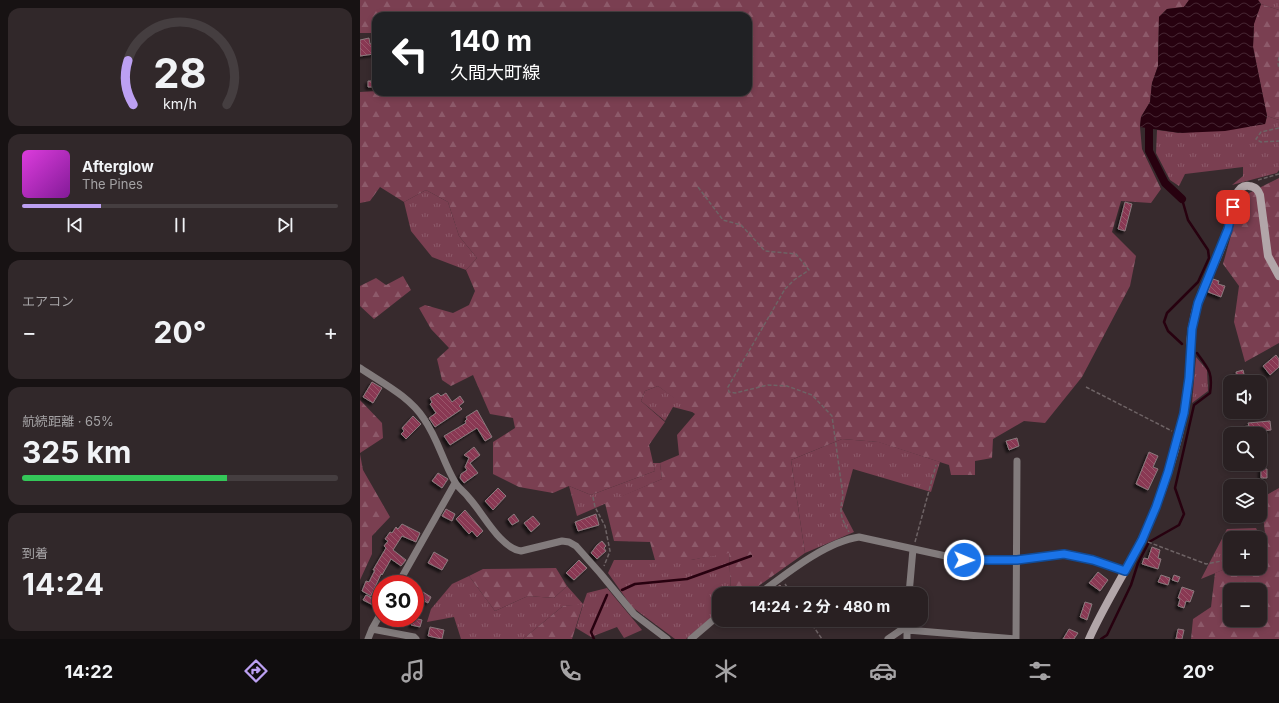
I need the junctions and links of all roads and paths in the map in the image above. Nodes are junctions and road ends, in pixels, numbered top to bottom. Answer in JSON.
{"nodes":[{"id":1,"x":1279,"y":57,"type":"edge"},
{"id":2,"x":1279,"y":69,"type":"edge"},
{"id":3,"x":1279,"y":128,"type":"edge"},
{"id":4,"x":1279,"y":141,"type":"edge"},
{"id":5,"x":1279,"y":174,"type":"edge"},
{"id":6,"x":1247,"y":185,"type":"junction"},
{"id":7,"x":698,"y":187,"type":"dead end"},
{"id":8,"x":1279,"y":276,"type":"edge"},
{"id":9,"x":360,"y":368,"type":"edge"},
{"id":10,"x":1086,"y":387,"type":"dead end"},
{"id":11,"x":1179,"y":434,"type":"junction"},
{"id":12,"x":1017,"y":461,"type":"dead end"},
{"id":13,"x":936,"y":465,"type":"dead end"},
{"id":14,"x":455,"y":483,"type":"junction"},
{"id":15,"x":593,"y":497,"type":"dead end"},
{"id":16,"x":852,"y":538,"type":"junction"},
{"id":17,"x":1152,"y":545,"type":"dead end"},
{"id":18,"x":912,"y":549,"type":"junction"},
{"id":19,"x":1017,"y":560,"type":"junction"},
{"id":20,"x":1223,"y":561,"type":"edge"},
{"id":21,"x":1125,"y":571,"type":"junction"},
{"id":22,"x":600,"y":573,"type":"junction"},
{"id":23,"x":403,"y":575,"type":"edge"},
{"id":24,"x":781,"y":578,"type":"junction"},
{"id":25,"x":769,"y":587,"type":"edge"},
{"id":26,"x":787,"y":587,"type":"edge"},
{"id":27,"x":909,"y":587,"type":"edge"},
{"id":28,"x":712,"y":621,"type":"edge"},
{"id":29,"x":814,"y":627,"type":"edge"},
{"id":30,"x":904,"y":627,"type":"edge"},
{"id":31,"x":907,"y":627,"type":"edge"},
{"id":32,"x":923,"y":627,"type":"edge"},
{"id":33,"x":372,"y":629,"type":"joint"},
{"id":34,"x":368,"y":639,"type":"edge"},
{"id":35,"x":416,"y":639,"type":"edge"},
{"id":36,"x":667,"y":639,"type":"edge"},
{"id":37,"x":691,"y":639,"type":"edge"},
{"id":38,"x":822,"y":639,"type":"edge"},
{"id":39,"x":888,"y":639,"type":"edge"},
{"id":40,"x":907,"y":639,"type":"edge"},
{"id":41,"x":1016,"y":639,"type":"edge"},
{"id":42,"x":1089,"y":639,"type":"edge"}],
"edges":[{"from":1,"to":2,"type":"path"},
{"from":3,"to":4,"type":"path"},
{"from":5,"to":6,"type":"path"},
{"from":6,"to":8,"type":"main road"},
{"from":6,"to":11,"type":"main road"},
{"from":7,"to":16,"type":"path"},
{"from":9,"to":14,"type":"street"},
{"from":10,"to":11,"type":"path"},
{"from":11,"to":21,"type":"main road"},
{"from":12,"to":19,"type":"street"},
{"from":13,"to":18,"type":"path"},
{"from":14,"to":22,"type":"street"},
{"from":14,"to":23,"type":"street"},
{"from":15,"to":22,"type":"path"},
{"from":16,"to":18,"type":"street"},
{"from":16,"to":24,"type":"street"},
{"from":17,"to":20,"type":"path"},
{"from":18,"to":19,"type":"street"},
{"from":18,"to":27,"type":"street"},
{"from":19,"to":21,"type":"street"},
{"from":19,"to":41,"type":"street"},
{"from":21,"to":42,"type":"main road"},
{"from":22,"to":36,"type":"street"},
{"from":24,"to":25,"type":"street"},
{"from":24,"to":26,"type":"path"},
{"from":28,"to":37,"type":"street"},
{"from":29,"to":38,"type":"path"},
{"from":30,"to":39,"type":"street"},
{"from":31,"to":40,"type":"street"},
{"from":32,"to":41,"type":"street"},
{"from":33,"to":34,"type":"street"},
{"from":33,"to":35,"type":"street"}]}
